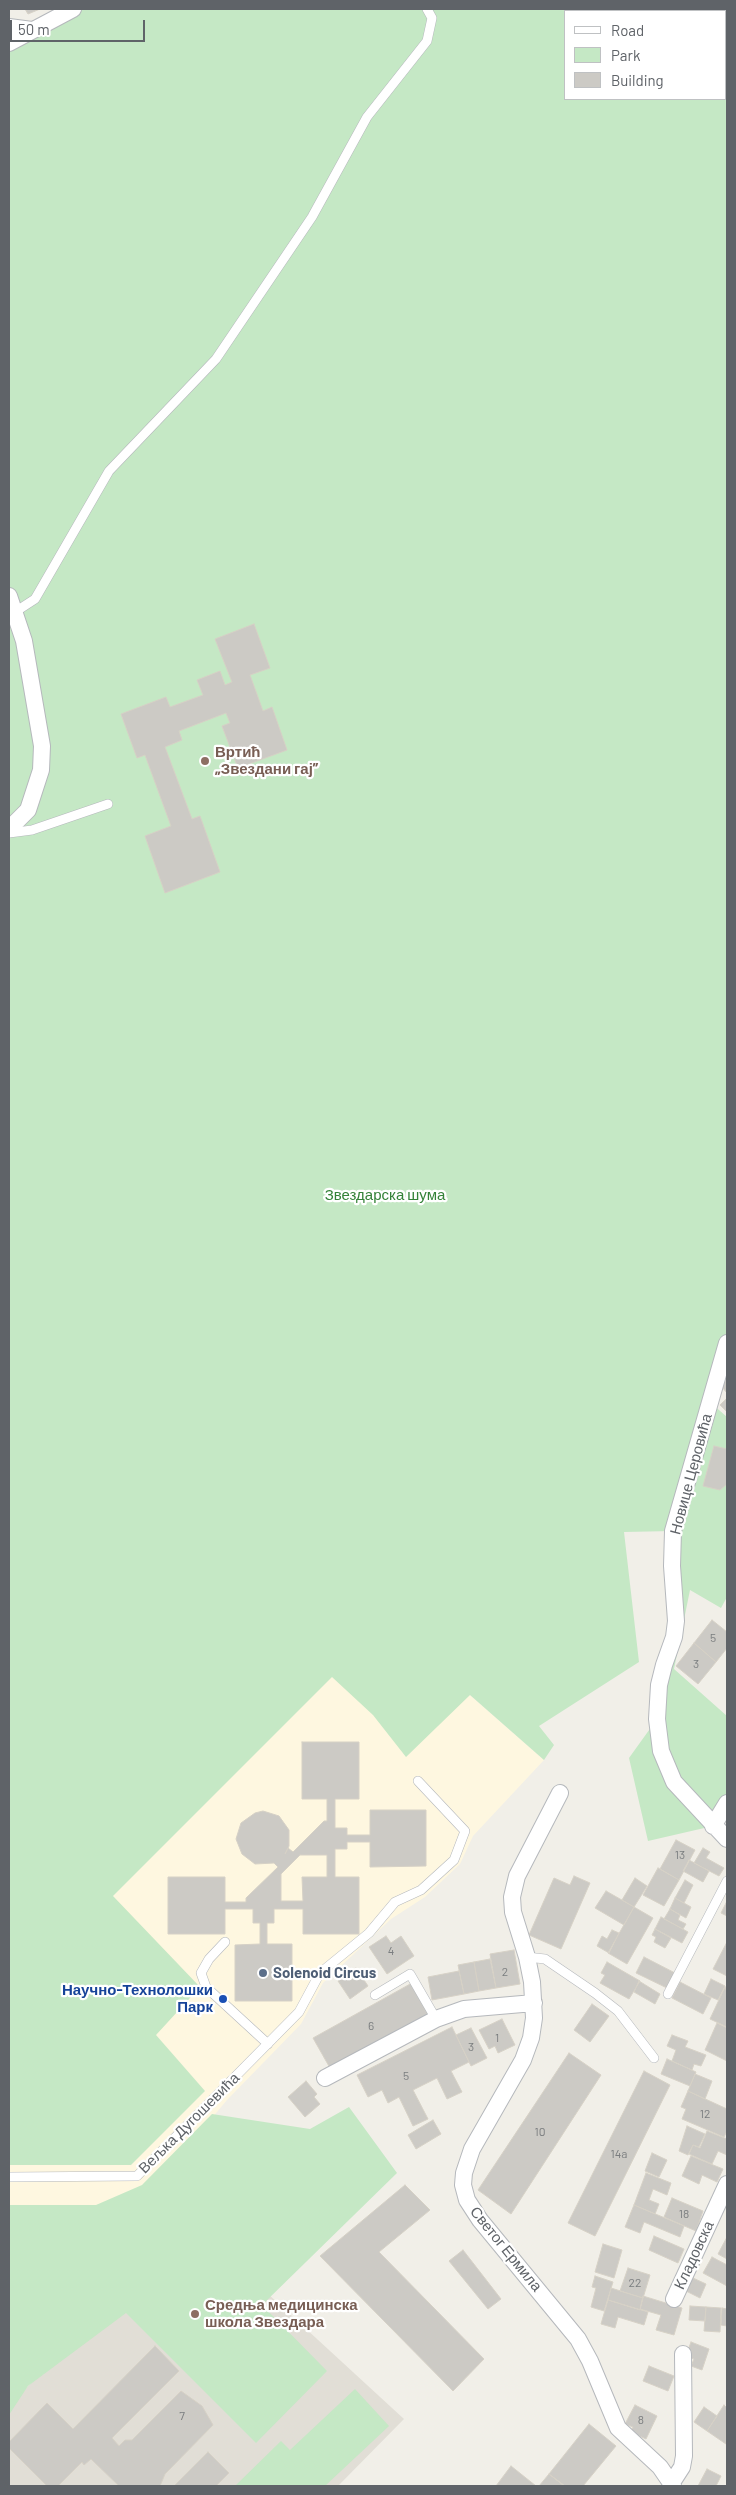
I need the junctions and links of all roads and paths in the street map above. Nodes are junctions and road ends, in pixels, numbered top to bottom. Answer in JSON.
{"nodes":[{"id":1,"x":74,"y":9,"type":"edge"},
{"id":2,"x":428,"y":9,"type":"edge"},
{"id":3,"x":9,"y":27,"type":"edge"},
{"id":4,"x":32,"y":30,"type":"junction"},
{"id":5,"x":9,"y":42,"type":"edge"},
{"id":6,"x":9,"y":596,"type":"edge"},
{"id":7,"x":15,"y":612,"type":"junction"},
{"id":8,"x":108,"y":804,"type":"dead end"},
{"id":9,"x":9,"y":829,"type":"edge"},
{"id":10,"x":9,"y":833,"type":"edge"},
{"id":11,"x":727,"y":1343,"type":"edge"},
{"id":12,"x":418,"y":1781,"type":"dead end"},
{"id":13,"x":560,"y":1793,"type":"dead end"},
{"id":14,"x":727,"y":1804,"type":"edge"},
{"id":15,"x":713,"y":1826,"type":"junction"},
{"id":16,"x":727,"y":1839,"type":"edge"},
{"id":17,"x":727,"y":1881,"type":"edge"},
{"id":18,"x":225,"y":1942,"type":"dead end"},
{"id":19,"x":527,"y":1957,"type":"junction"},
{"id":20,"x":375,"y":1994,"type":"dead end"},
{"id":21,"x":668,"y":1994,"type":"dead end"},
{"id":22,"x":534,"y":2003,"type":"junction"},
{"id":23,"x":436,"y":2019,"type":"junction"},
{"id":24,"x":268,"y":2044,"type":"junction"},
{"id":25,"x":654,"y":2058,"type":"dead end"},
{"id":26,"x":325,"y":2078,"type":"dead end"},
{"id":27,"x":9,"y":2177,"type":"edge"},
{"id":28,"x":727,"y":2184,"type":"edge"},
{"id":29,"x":674,"y":2299,"type":"dead end"},
{"id":30,"x":683,"y":2354,"type":"dead end"},
{"id":31,"x":672,"y":2485,"type":"edge"}],
"edges":[{"from":1,"to":4,"type":"street"},
{"from":2,"to":7,"type":"lane"},
{"from":3,"to":4,"type":"street"},
{"from":4,"to":5,"type":"street"},
{"from":6,"to":7,"type":"street"},
{"from":7,"to":9,"type":"street"},
{"from":8,"to":10,"type":"lane"},
{"from":11,"to":15,"type":"street","name":"Новице Церовића"},
{"from":12,"to":24,"type":"lane","name":"Вељка Дугошевића"},
{"from":13,"to":19,"type":"street","name":"Светог Ермила"},
{"from":14,"to":15,"type":"street"},
{"from":15,"to":16,"type":"street","name":"Новице Церовића"},
{"from":17,"to":21,"type":"lane"},
{"from":18,"to":24,"type":"lane"},
{"from":19,"to":22,"type":"street","name":"Светог Ермила"},
{"from":19,"to":25,"type":"lane"},
{"from":20,"to":23,"type":"lane"},
{"from":22,"to":23,"type":"street"},
{"from":22,"to":31,"type":"street","name":"Светог Ермила"},
{"from":23,"to":26,"type":"street"},
{"from":24,"to":27,"type":"lane","name":"Вељка Дугошевића"},
{"from":28,"to":29,"type":"street","name":"Кладовска"},
{"from":30,"to":31,"type":"street"}]}
